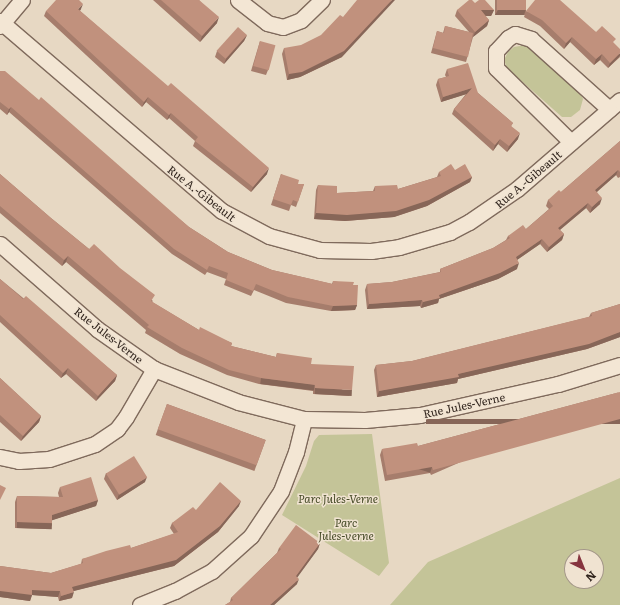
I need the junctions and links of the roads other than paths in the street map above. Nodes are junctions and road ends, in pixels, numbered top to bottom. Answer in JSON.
{"nodes":[{"id":1,"x":22,"y":0,"type":"edge"},
{"id":2,"x":238,"y":0,"type":"edge"},
{"id":3,"x":322,"y":0,"type":"edge"},
{"id":4,"x":1,"y":23,"type":"edge"},
{"id":5,"x":614,"y":105,"type":"edge"},
{"id":6,"x":571,"y":142,"type":"junction"},
{"id":7,"x":0,"y":244,"type":"edge"},
{"id":8,"x":620,"y":365,"type":"edge"},
{"id":9,"x":154,"y":369,"type":"junction"},
{"id":10,"x":304,"y":418,"type":"junction"},
{"id":11,"x":0,"y":457,"type":"edge"},
{"id":12,"x":140,"y":605,"type":"edge"}],
"edges":[{"from":1,"to":4,"type":"street"},
{"from":2,"to":3,"type":"street"},
{"from":4,"to":6,"type":"street","name":"Rue A.-Gibeault"},
{"from":5,"to":6,"type":"street","name":"Rue A.-Gibeault"},
{"from":5,"to":6,"type":"street"},
{"from":7,"to":9,"type":"street","name":"Rue Jules-Verne"},
{"from":8,"to":10,"type":"street","name":"Rue Jules-Verne"},
{"from":9,"to":10,"type":"street","name":"Rue Jules-Verne"},
{"from":9,"to":11,"type":"street"},
{"from":10,"to":12,"type":"street"}]}
